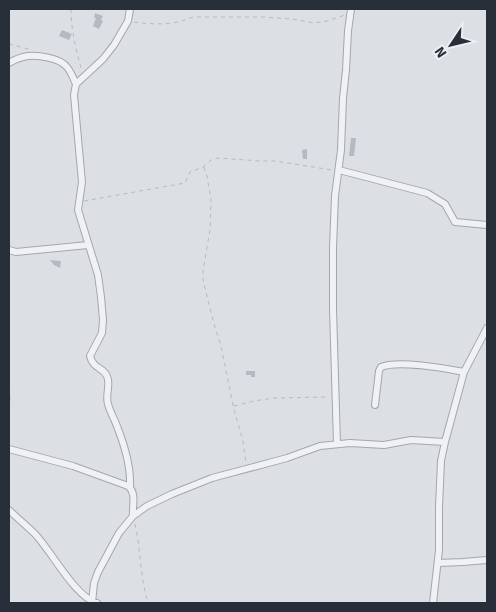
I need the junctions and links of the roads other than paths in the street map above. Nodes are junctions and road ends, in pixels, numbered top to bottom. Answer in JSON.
{"nodes":[{"id":1,"x":130,"y":9,"type":"edge"},
{"id":2,"x":351,"y":11,"type":"edge"},
{"id":3,"x":9,"y":63,"type":"edge"},
{"id":4,"x":76,"y":84,"type":"junction"},
{"id":5,"x":338,"y":171,"type":"junction"},
{"id":6,"x":487,"y":226,"type":"edge"},
{"id":7,"x":88,"y":245,"type":"junction"},
{"id":8,"x":9,"y":250,"type":"edge"},
{"id":9,"x":487,"y":328,"type":"edge"},
{"id":10,"x":464,"y":372,"type":"junction"},
{"id":11,"x":375,"y":405,"type":"dead end"},
{"id":12,"x":445,"y":442,"type":"junction"},
{"id":13,"x":337,"y":444,"type":"junction"},
{"id":14,"x":9,"y":449,"type":"edge"},
{"id":15,"x":130,"y":487,"type":"junction"},
{"id":16,"x":9,"y":510,"type":"edge"},
{"id":17,"x":133,"y":516,"type":"junction"},
{"id":18,"x":487,"y":560,"type":"edge"},
{"id":19,"x":438,"y":563,"type":"junction"},
{"id":20,"x":94,"y":603,"type":"edge"},
{"id":21,"x":433,"y":603,"type":"edge"}],
"edges":[{"from":1,"to":4,"type":"street"},
{"from":2,"to":5,"type":"street"},
{"from":3,"to":4,"type":"street"},
{"from":4,"to":7,"type":"street"},
{"from":5,"to":6,"type":"street"},
{"from":5,"to":13,"type":"street"},
{"from":7,"to":8,"type":"street"},
{"from":7,"to":15,"type":"street"},
{"from":9,"to":10,"type":"street"},
{"from":10,"to":11,"type":"street"},
{"from":10,"to":12,"type":"street"},
{"from":12,"to":13,"type":"street"},
{"from":12,"to":19,"type":"street"},
{"from":13,"to":17,"type":"street"},
{"from":14,"to":15,"type":"street"},
{"from":15,"to":17,"type":"street"},
{"from":16,"to":20,"type":"street"},
{"from":17,"to":20,"type":"street"},
{"from":18,"to":19,"type":"street"},
{"from":19,"to":21,"type":"street"}]}
